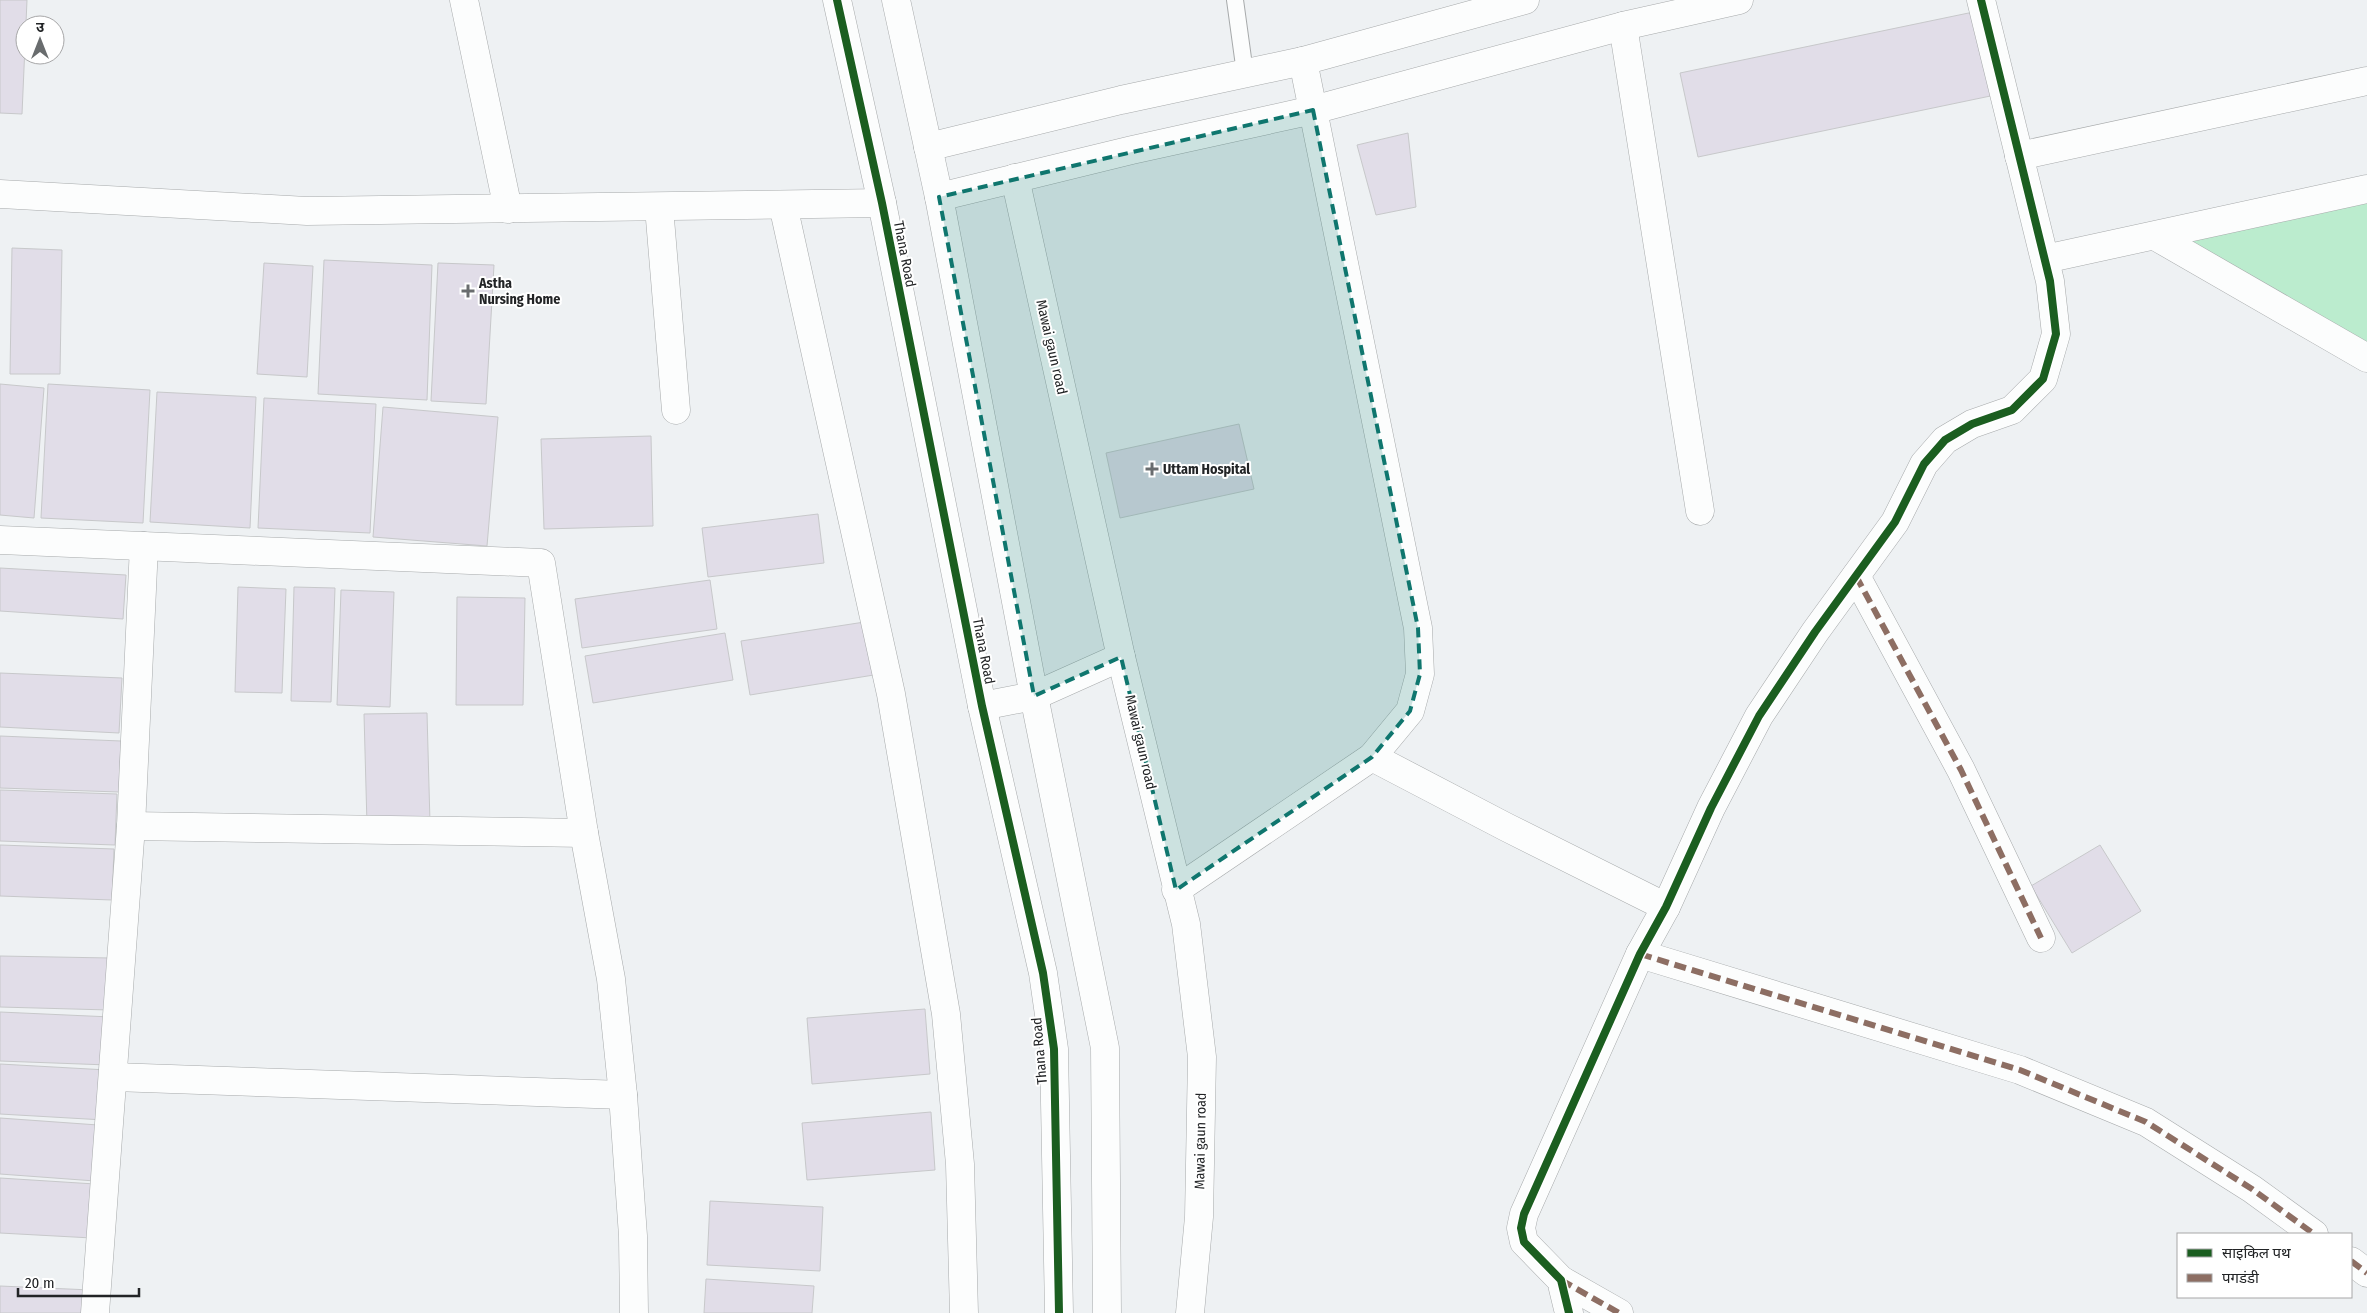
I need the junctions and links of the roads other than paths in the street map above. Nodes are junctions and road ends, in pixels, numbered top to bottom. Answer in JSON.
{"nodes":[{"id":1,"x":464,"y":0,"type":"edge"},
{"id":2,"x":837,"y":0,"type":"edge"},
{"id":3,"x":896,"y":0,"type":"edge"},
{"id":4,"x":1235,"y":0,"type":"edge"},
{"id":5,"x":1525,"y":0,"type":"edge"},
{"id":6,"x":1739,"y":0,"type":"edge"},
{"id":7,"x":1981,"y":0,"type":"edge"},
{"id":8,"x":1623,"y":26,"type":"junction"},
{"id":9,"x":1303,"y":61,"type":"junction"},
{"id":10,"x":1245,"y":74,"type":"junction"},
{"id":11,"x":2367,"y":81,"type":"edge"},
{"id":12,"x":1313,"y":110,"type":"junction"},
{"id":13,"x":928,"y":147,"type":"junction"},
{"id":14,"x":2019,"y":156,"type":"junction"},
{"id":15,"x":1015,"y":178,"type":"junction"},
{"id":16,"x":2367,"y":189,"type":"edge"},
{"id":17,"x":0,"y":194,"type":"edge"},
{"id":18,"x":939,"y":197,"type":"junction"},
{"id":19,"x":882,"y":203,"type":"junction"},
{"id":20,"x":783,"y":205,"type":"junction"},
{"id":21,"x":659,"y":207,"type":"junction"},
{"id":22,"x":508,"y":209,"type":"junction"},
{"id":23,"x":2155,"y":236,"type":"junction"},
{"id":24,"x":2045,"y":258,"type":"junction"},
{"id":25,"x":2367,"y":358,"type":"edge"},
{"id":26,"x":676,"y":410,"type":"dead end"},
{"id":27,"x":1700,"y":511,"type":"dead end"},
{"id":28,"x":0,"y":540,"type":"edge"},
{"id":29,"x":144,"y":546,"type":"junction"},
{"id":30,"x":1856,"y":576,"type":"junction"},
{"id":31,"x":1121,"y":657,"type":"junction"},
{"id":32,"x":1034,"y":696,"type":"junction"},
{"id":33,"x":982,"y":706,"type":"junction"},
{"id":34,"x":1372,"y":756,"type":"junction"},
{"id":35,"x":132,"y":826,"type":"junction"},
{"id":36,"x":584,"y":833,"type":"junction"},
{"id":37,"x":1176,"y":890,"type":"junction"},
{"id":38,"x":1666,"y":907,"type":"junction"},
{"id":39,"x":2041,"y":938,"type":"dead end"},
{"id":40,"x":1640,"y":954,"type":"junction"},
{"id":41,"x":114,"y":1077,"type":"junction"},
{"id":42,"x":623,"y":1095,"type":"junction"},
{"id":43,"x":2313,"y":1233,"type":"edge"},
{"id":44,"x":2352,"y":1262,"type":"edge"},
{"id":45,"x":2367,"y":1273,"type":"edge"},
{"id":46,"x":1561,"y":1280,"type":"junction"},
{"id":47,"x":95,"y":1313,"type":"edge"},
{"id":48,"x":634,"y":1313,"type":"edge"},
{"id":49,"x":964,"y":1313,"type":"edge"},
{"id":50,"x":1059,"y":1313,"type":"edge"},
{"id":51,"x":1107,"y":1313,"type":"edge"},
{"id":52,"x":1190,"y":1313,"type":"edge"},
{"id":53,"x":1569,"y":1313,"type":"edge"},
{"id":54,"x":1619,"y":1313,"type":"edge"}],
"edges":[{"from":1,"to":22,"type":"street"},
{"from":2,"to":19,"type":"street","name":"Thana Road"},
{"from":3,"to":13,"type":"street"},
{"from":4,"to":10,"type":"lane"},
{"from":5,"to":9,"type":"street"},
{"from":6,"to":8,"type":"street"},
{"from":7,"to":14,"type":"street"},
{"from":8,"to":12,"type":"street"},
{"from":8,"to":27,"type":"street"},
{"from":9,"to":10,"type":"street"},
{"from":9,"to":12,"type":"street"},
{"from":10,"to":13,"type":"street"},
{"from":11,"to":14,"type":"street"},
{"from":12,"to":15,"type":"street"},
{"from":12,"to":34,"type":"street"},
{"from":13,"to":18,"type":"street"},
{"from":14,"to":24,"type":"street"},
{"from":15,"to":18,"type":"street"},
{"from":15,"to":31,"type":"street","name":"Mawai gaun road"},
{"from":16,"to":23,"type":"street"},
{"from":17,"to":22,"type":"street"},
{"from":18,"to":32,"type":"street"},
{"from":19,"to":20,"type":"street"},
{"from":19,"to":33,"type":"street","name":"Thana Road"},
{"from":20,"to":21,"type":"street"},
{"from":20,"to":49,"type":"street"},
{"from":21,"to":22,"type":"street"},
{"from":21,"to":26,"type":"street"},
{"from":23,"to":24,"type":"street"},
{"from":23,"to":25,"type":"street"},
{"from":24,"to":30,"type":"street"},
{"from":28,"to":29,"type":"street"},
{"from":29,"to":35,"type":"street"},
{"from":29,"to":36,"type":"street"},
{"from":30,"to":38,"type":"street"},
{"from":30,"to":39,"type":"street"},
{"from":31,"to":32,"type":"street"},
{"from":31,"to":37,"type":"street","name":"Mawai gaun road"},
{"from":32,"to":33,"type":"street"},
{"from":32,"to":51,"type":"street"},
{"from":33,"to":50,"type":"street","name":"Thana Road"},
{"from":34,"to":37,"type":"street"},
{"from":34,"to":38,"type":"street"},
{"from":35,"to":36,"type":"street"},
{"from":35,"to":41,"type":"street"},
{"from":36,"to":42,"type":"street"},
{"from":37,"to":52,"type":"street","name":"Mawai gaun road"},
{"from":38,"to":40,"type":"street"},
{"from":40,"to":43,"type":"street"},
{"from":40,"to":46,"type":"street"},
{"from":41,"to":42,"type":"street"},
{"from":41,"to":47,"type":"street"},
{"from":42,"to":48,"type":"street"},
{"from":44,"to":45,"type":"street"},
{"from":46,"to":53,"type":"street"},
{"from":46,"to":54,"type":"street"}]}
